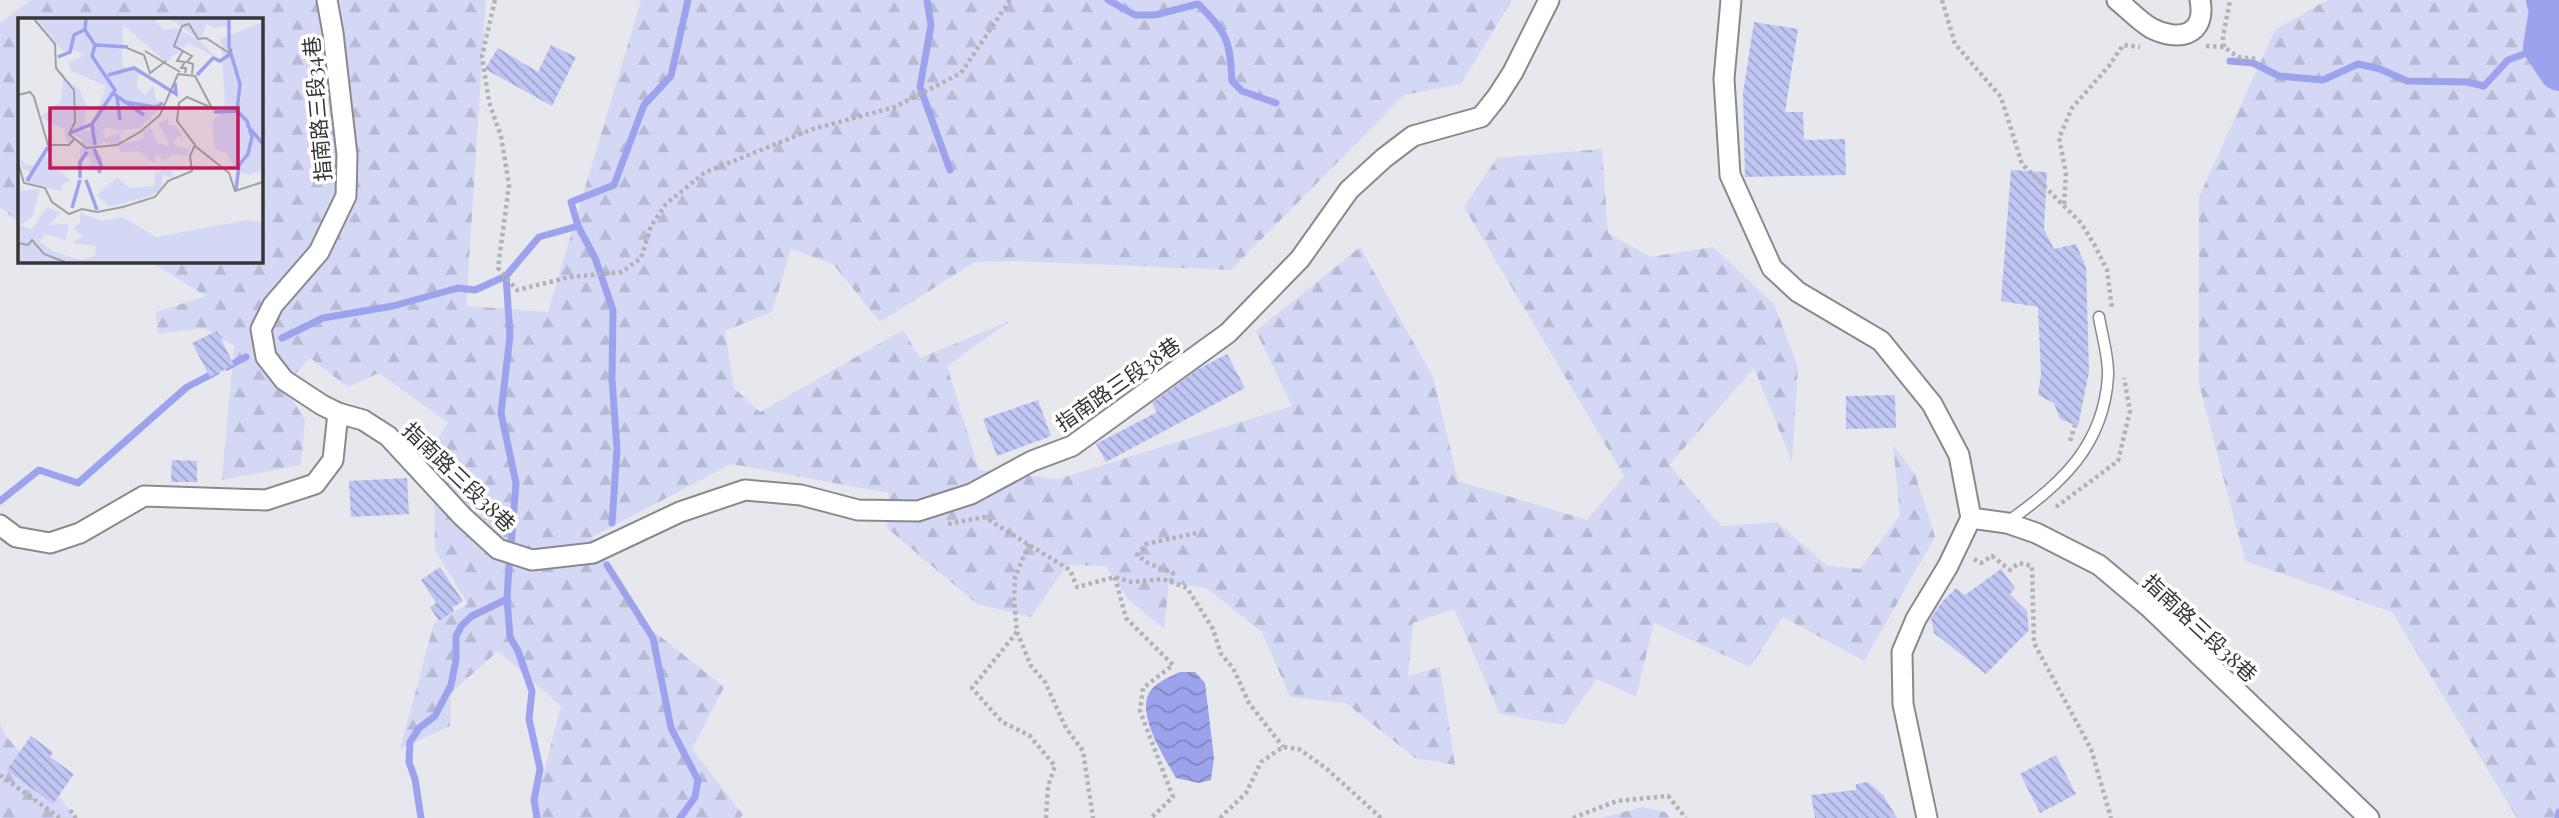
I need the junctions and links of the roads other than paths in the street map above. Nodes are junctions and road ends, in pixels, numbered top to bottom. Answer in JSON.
{"nodes":[{"id":1,"x":327,"y":0,"type":"edge"},
{"id":2,"x":1549,"y":0,"type":"edge"},
{"id":3,"x":1731,"y":0,"type":"edge"},
{"id":4,"x":2117,"y":0,"type":"edge"},
{"id":5,"x":2200,"y":0,"type":"edge"},
{"id":6,"x":2099,"y":317,"type":"dead end"},
{"id":7,"x":338,"y":413,"type":"junction"},
{"id":8,"x":1971,"y":518,"type":"junction"},
{"id":9,"x":2007,"y":523,"type":"junction"},
{"id":10,"x":0,"y":525,"type":"edge"},
{"id":11,"x":1927,"y":818,"type":"edge"},
{"id":12,"x":2369,"y":818,"type":"edge"}],
"edges":[{"from":1,"to":7,"type":"street","name":"指南路三段34巷"},
{"from":2,"to":7,"type":"street","name":"指南路三段38巷"},
{"from":3,"to":8,"type":"street"},
{"from":4,"to":5,"type":"street"},
{"from":6,"to":9,"type":"lane"},
{"from":7,"to":10,"type":"street"},
{"from":8,"to":9,"type":"street","name":"指南路三段38巷"},
{"from":8,"to":11,"type":"street"},
{"from":9,"to":12,"type":"street","name":"指南路三段38巷"}]}
